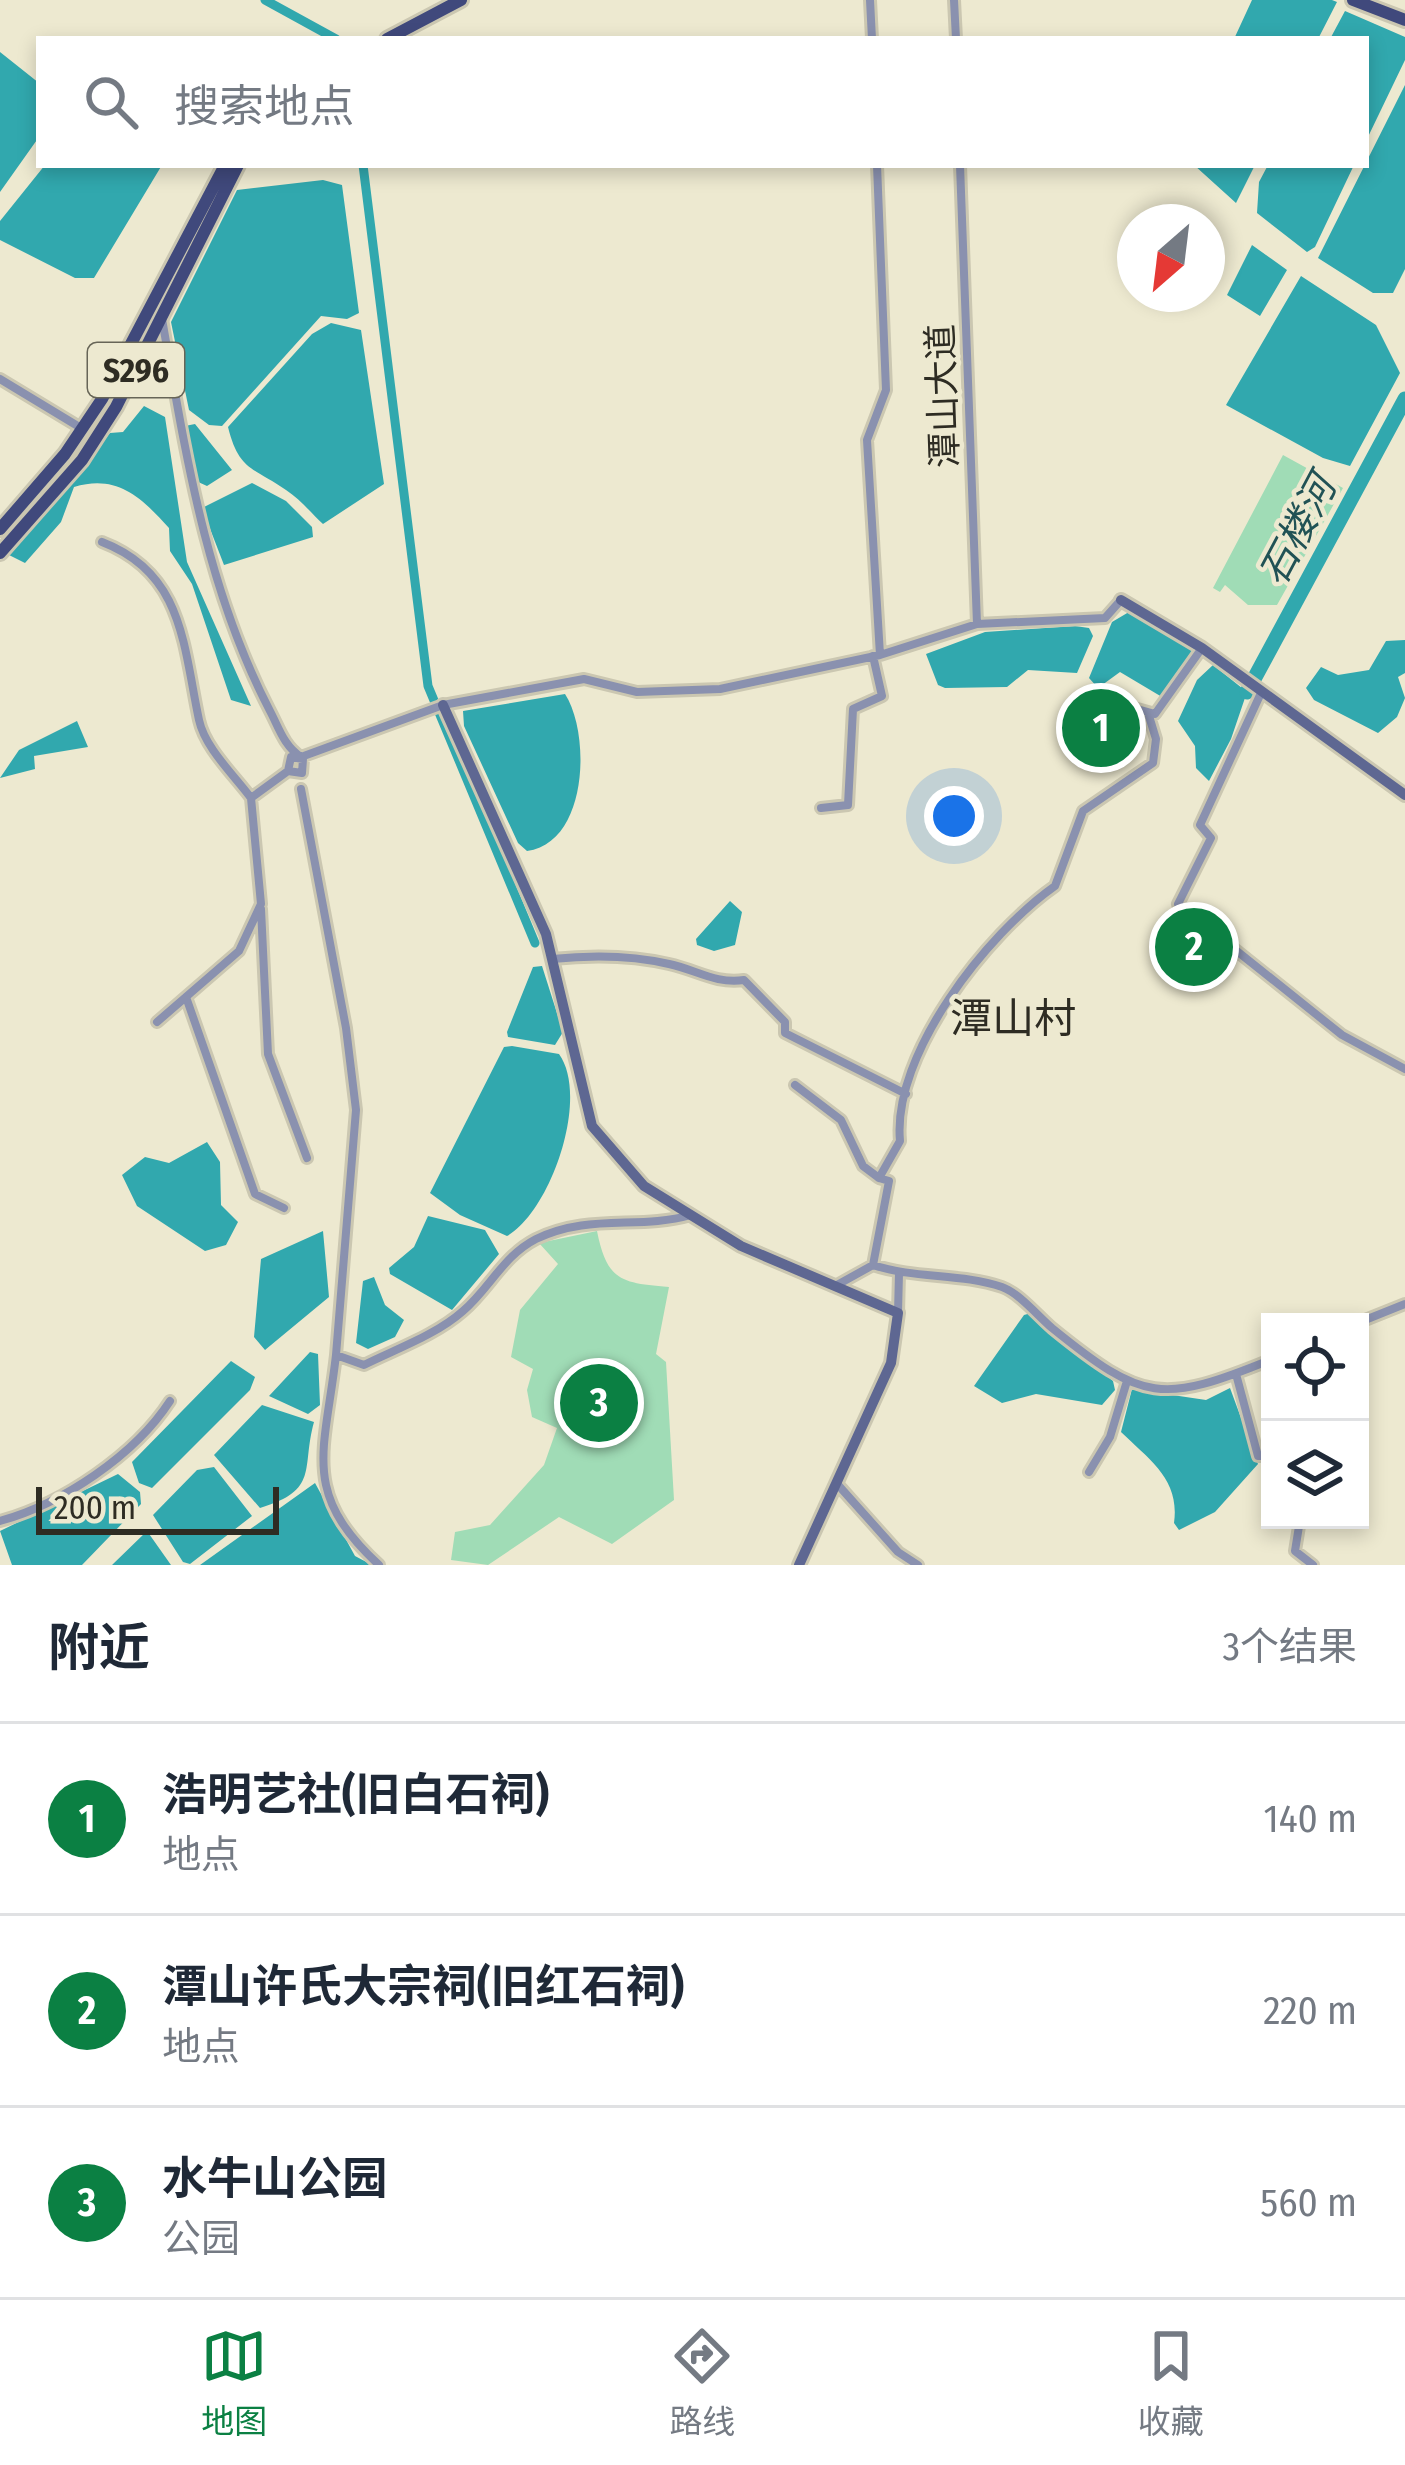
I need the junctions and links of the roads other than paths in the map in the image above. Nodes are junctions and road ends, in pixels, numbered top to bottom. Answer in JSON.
{"nodes":[{"id":1,"x":461,"y":0,"type":"edge"},
{"id":2,"x":870,"y":0,"type":"edge"},
{"id":3,"x":954,"y":0,"type":"edge"},
{"id":4,"x":1353,"y":0,"type":"edge"},
{"id":5,"x":1405,"y":20,"type":"edge"},
{"id":6,"x":393,"y":36,"type":"edge"},
{"id":7,"x":872,"y":36,"type":"edge"},
{"id":8,"x":956,"y":36,"type":"edge"},
{"id":9,"x":223,"y":168,"type":"edge"},
{"id":10,"x":237,"y":168,"type":"edge"},
{"id":11,"x":877,"y":168,"type":"edge"},
{"id":12,"x":960,"y":168,"type":"edge"},
{"id":13,"x":162,"y":319,"type":"junction"},
{"id":14,"x":0,"y":379,"type":"edge"},
{"id":15,"x":82,"y":429,"type":"junction"},
{"id":16,"x":0,"y":529,"type":"edge"},
{"id":17,"x":102,"y":542,"type":"dead end"},
{"id":18,"x":0,"y":553,"type":"edge"},
{"id":19,"x":1121,"y":600,"type":"joint"},
{"id":20,"x":977,"y":625,"type":"junction"},
{"id":21,"x":1202,"y":648,"type":"junction"},
{"id":22,"x":876,"y":655,"type":"junction"},
{"id":23,"x":1258,"y":691,"type":"junction"},
{"id":24,"x":1109,"y":692,"type":"dead end"},
{"id":25,"x":443,"y":705,"type":"junction"},
{"id":26,"x":1149,"y":716,"type":"junction"},
{"id":27,"x":287,"y":745,"type":"junction"},
{"id":28,"x":314,"y":755,"type":"junction"},
{"id":29,"x":301,"y":757,"type":"junction"},
{"id":30,"x":289,"y":768,"type":"junction"},
{"id":31,"x":305,"y":769,"type":"junction"},
{"id":32,"x":301,"y":789,"type":"junction"},
{"id":33,"x":1405,"y":795,"type":"edge"},
{"id":34,"x":250,"y":798,"type":"junction"},
{"id":35,"x":821,"y":808,"type":"dead end"},
{"id":36,"x":261,"y":904,"type":"junction"},
{"id":37,"x":552,"y":959,"type":"junction"},
{"id":38,"x":186,"y":997,"type":"junction"},
{"id":39,"x":157,"y":1022,"type":"dead end"},
{"id":40,"x":1405,"y":1069,"type":"edge"},
{"id":41,"x":795,"y":1085,"type":"dead end"},
{"id":42,"x":906,"y":1094,"type":"junction"},
{"id":43,"x":307,"y":1158,"type":"dead end"},
{"id":44,"x":879,"y":1178,"type":"junction"},
{"id":45,"x":284,"y":1208,"type":"dead end"},
{"id":46,"x":691,"y":1215,"type":"junction"},
{"id":47,"x":873,"y":1264,"type":"junction"},
{"id":48,"x":899,"y":1274,"type":"junction"},
{"id":49,"x":837,"y":1285,"type":"junction"},
{"id":50,"x":1405,"y":1304,"type":"edge"},
{"id":51,"x":898,"y":1312,"type":"junction"},
{"id":52,"x":1369,"y":1318,"type":"edge"},
{"id":53,"x":336,"y":1354,"type":"junction"},
{"id":54,"x":1261,"y":1364,"type":"edge"},
{"id":55,"x":1236,"y":1374,"type":"junction"},
{"id":56,"x":1127,"y":1381,"type":"junction"},
{"id":57,"x":170,"y":1401,"type":"dead end"},
{"id":58,"x":1261,"y":1456,"type":"edge"},
{"id":59,"x":1089,"y":1472,"type":"dead end"},
{"id":60,"x":839,"y":1486,"type":"junction"},
{"id":61,"x":0,"y":1521,"type":"edge"},
{"id":62,"x":1299,"y":1529,"type":"edge"},
{"id":63,"x":379,"y":1565,"type":"edge"},
{"id":64,"x":799,"y":1565,"type":"edge"},
{"id":65,"x":918,"y":1565,"type":"edge"},
{"id":66,"x":1313,"y":1565,"type":"edge"}],
"edges":[{"from":1,"to":6,"type":"main road"},
{"from":2,"to":7,"type":"street"},
{"from":3,"to":8,"type":"street"},
{"from":4,"to":5,"type":"main road"},
{"from":9,"to":15,"type":"main road","number":"S296"},
{"from":10,"to":13,"type":"main road","number":"S296"},
{"from":11,"to":22,"type":"street"},
{"from":12,"to":20,"type":"street","name":"潭山大道"},
{"from":13,"to":18,"type":"main road","number":"S296"},
{"from":13,"to":27,"type":"street"},
{"from":14,"to":15,"type":"street"},
{"from":15,"to":16,"type":"main road","number":"S296"},
{"from":17,"to":34,"type":"street"},
{"from":19,"to":20,"type":"street"},
{"from":19,"to":21,"type":"street"},
{"from":20,"to":22,"type":"street"},
{"from":21,"to":23,"type":"street"},
{"from":21,"to":26,"type":"street"},
{"from":22,"to":25,"type":"street"},
{"from":22,"to":35,"type":"street"},
{"from":23,"to":33,"type":"street"},
{"from":23,"to":40,"type":"street"},
{"from":24,"to":26,"type":"street"},
{"from":25,"to":28,"type":"street"},
{"from":25,"to":37,"type":"street"},
{"from":26,"to":42,"type":"street"},
{"from":27,"to":29,"type":"street"},
{"from":27,"to":30,"type":"street"},
{"from":28,"to":29,"type":"street"},
{"from":28,"to":31,"type":"street"},
{"from":29,"to":30,"type":"street"},
{"from":29,"to":31,"type":"street"},
{"from":30,"to":31,"type":"street"},
{"from":30,"to":32,"type":"street"},
{"from":30,"to":34,"type":"street"},
{"from":31,"to":32,"type":"street"},
{"from":32,"to":53,"type":"street"},
{"from":34,"to":36,"type":"street"},
{"from":36,"to":38,"type":"street"},
{"from":36,"to":43,"type":"street"},
{"from":37,"to":42,"type":"street"},
{"from":37,"to":46,"type":"street"},
{"from":38,"to":39,"type":"street"},
{"from":38,"to":45,"type":"street"},
{"from":41,"to":44,"type":"street"},
{"from":42,"to":44,"type":"street"},
{"from":44,"to":47,"type":"street"},
{"from":46,"to":49,"type":"street"},
{"from":46,"to":53,"type":"street"},
{"from":47,"to":48,"type":"street"},
{"from":47,"to":49,"type":"street"},
{"from":48,"to":51,"type":"street"},
{"from":48,"to":56,"type":"street"},
{"from":49,"to":51,"type":"street"},
{"from":50,"to":52,"type":"street"},
{"from":51,"to":60,"type":"street"},
{"from":53,"to":63,"type":"street"},
{"from":54,"to":55,"type":"street"},
{"from":55,"to":56,"type":"street"},
{"from":55,"to":58,"type":"street"},
{"from":56,"to":59,"type":"street"},
{"from":57,"to":61,"type":"street"},
{"from":60,"to":64,"type":"street"},
{"from":60,"to":65,"type":"street"},
{"from":62,"to":66,"type":"street"}]}
